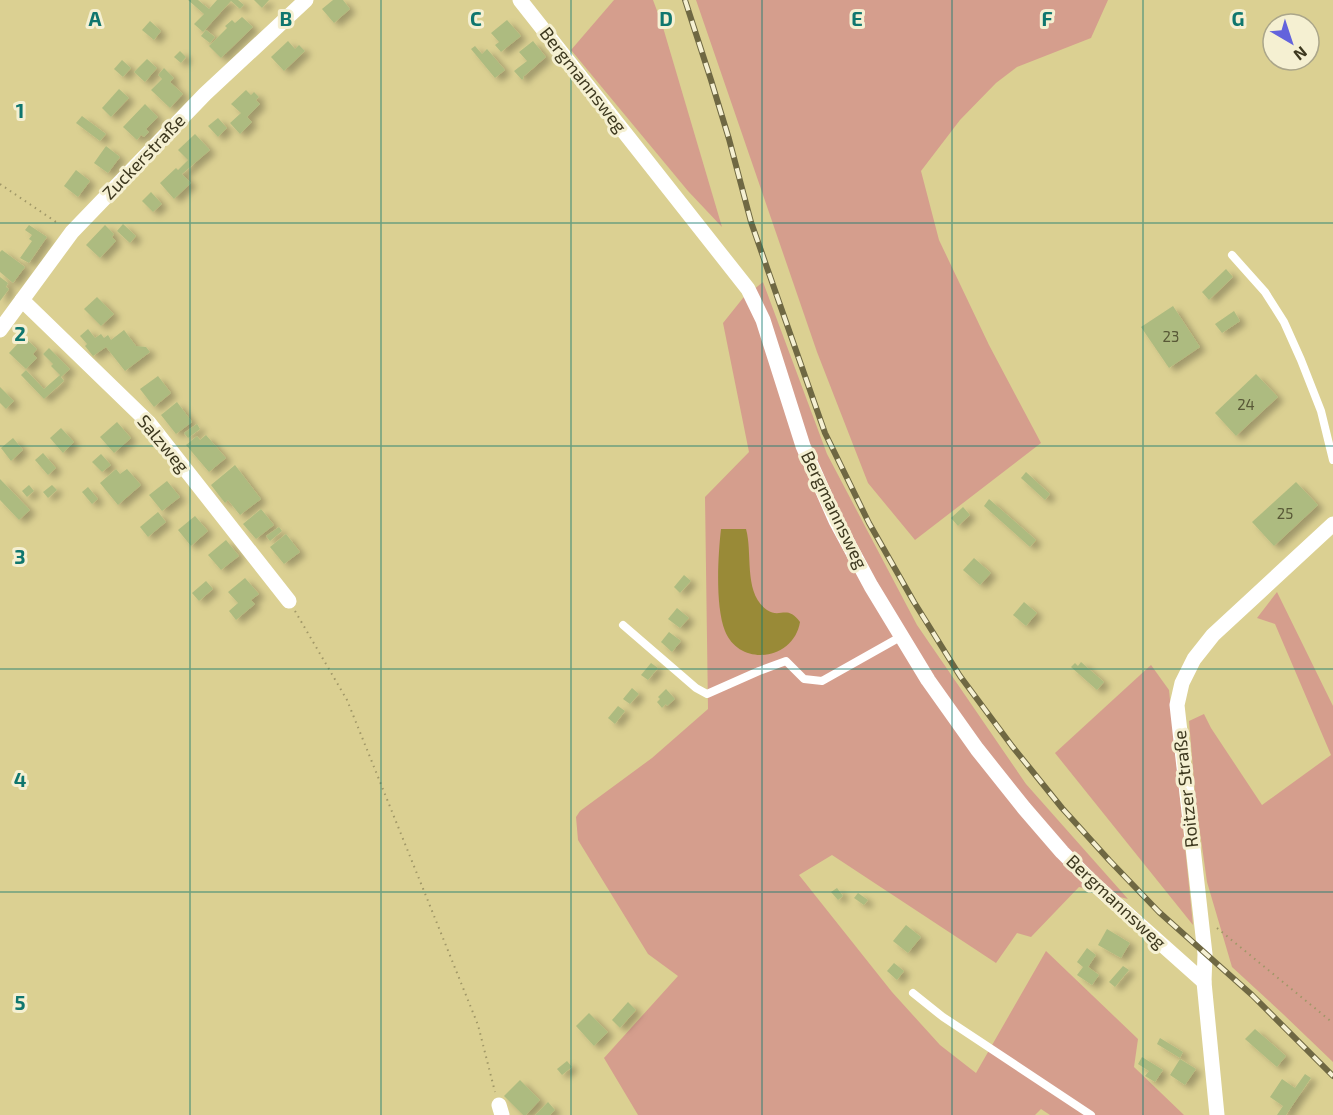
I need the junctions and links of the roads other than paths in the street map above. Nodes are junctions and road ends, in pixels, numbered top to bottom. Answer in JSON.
{"nodes":[{"id":1,"x":306,"y":0,"type":"edge"},
{"id":2,"x":520,"y":0,"type":"edge"},
{"id":3,"x":1232,"y":255,"type":"dead end"},
{"id":4,"x":22,"y":300,"type":"junction"},
{"id":5,"x":0,"y":330,"type":"edge"},
{"id":6,"x":1333,"y":460,"type":"edge"},
{"id":7,"x":1333,"y":524,"type":"edge"},
{"id":8,"x":290,"y":601,"type":"road end"},
{"id":9,"x":623,"y":625,"type":"dead end"},
{"id":10,"x":902,"y":636,"type":"junction"},
{"id":11,"x":1204,"y":982,"type":"junction"},
{"id":12,"x":913,"y":993,"type":"dead end"},
{"id":13,"x":1091,"y":1115,"type":"edge"},
{"id":14,"x":1217,"y":1115,"type":"edge"}],
"edges":[{"from":1,"to":4,"type":"street","name":"Zuckerstraße"},
{"from":2,"to":10,"type":"street","name":"Bergmannsweg"},
{"from":3,"to":6,"type":"lane"},
{"from":4,"to":5,"type":"street","name":"Zuckerstraße"},
{"from":4,"to":8,"type":"street","name":"Salzweg"},
{"from":7,"to":11,"type":"street","name":"Roitzer Straße"},
{"from":9,"to":10,"type":"lane"},
{"from":10,"to":11,"type":"street","name":"Bergmannsweg"},
{"from":11,"to":14,"type":"street","name":"Roitzer Straße"},
{"from":12,"to":13,"type":"lane"}]}
